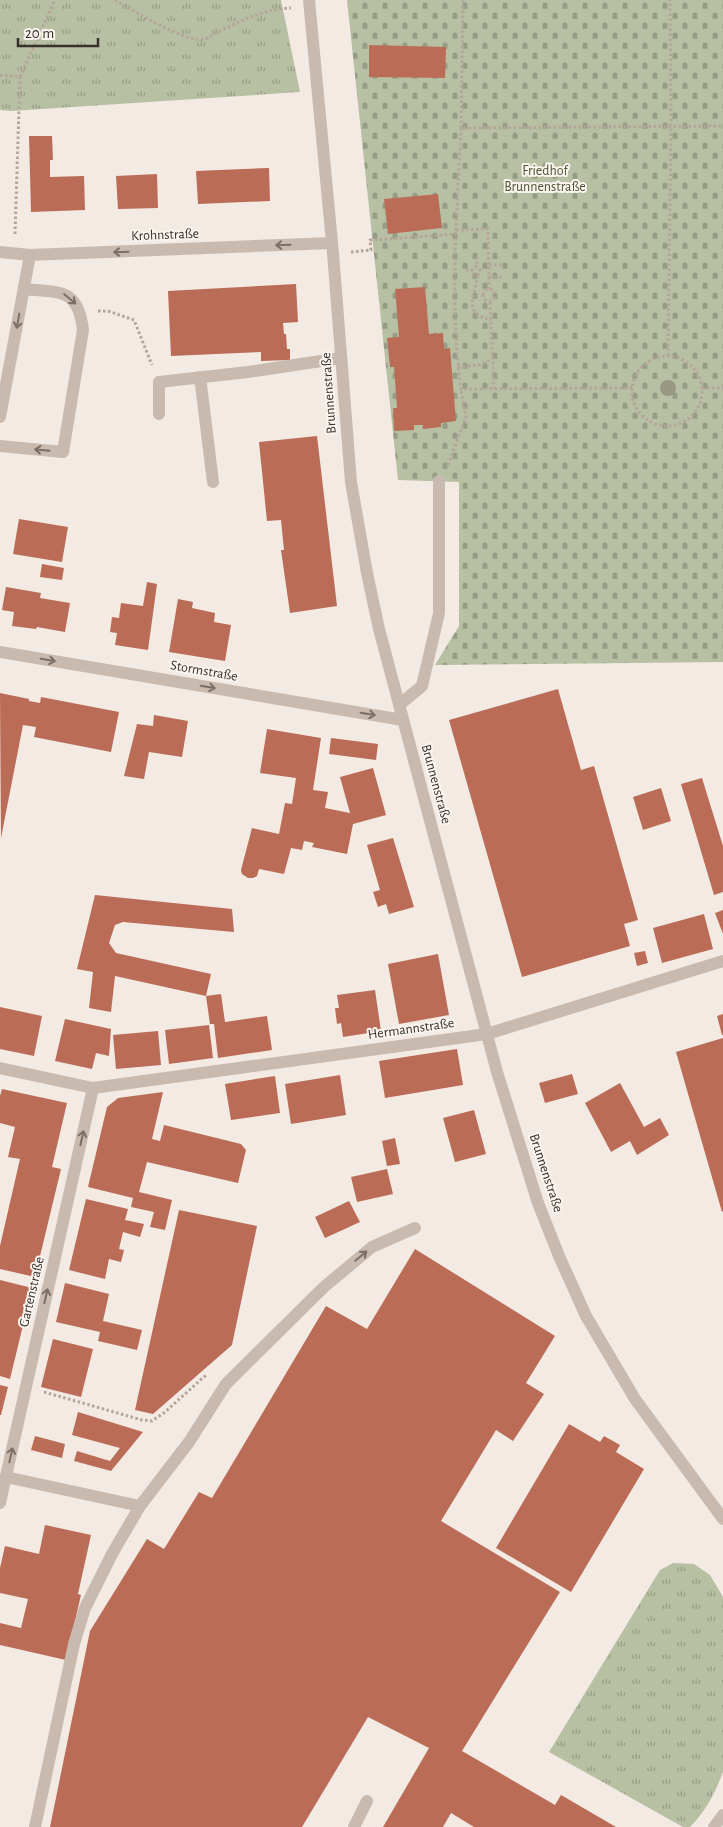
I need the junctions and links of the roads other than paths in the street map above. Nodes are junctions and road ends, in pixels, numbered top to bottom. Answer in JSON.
{"nodes":[{"id":1,"x":309,"y":0,"type":"edge"},
{"id":2,"x":332,"y":242,"type":"junction"},
{"id":3,"x":0,"y":252,"type":"edge"},
{"id":4,"x":30,"y":256,"type":"junction"},
{"id":5,"x":24,"y":289,"type":"junction"},
{"id":6,"x":342,"y":358,"type":"junction"},
{"id":7,"x":200,"y":377,"type":"junction"},
{"id":8,"x":159,"y":414,"type":"dead end"},
{"id":9,"x":0,"y":417,"type":"edge"},
{"id":10,"x":0,"y":446,"type":"edge"},
{"id":11,"x":439,"y":481,"type":"road end"},
{"id":12,"x":213,"y":482,"type":"dead end"},
{"id":13,"x":0,"y":652,"type":"edge"},
{"id":14,"x":399,"y":705,"type":"junction"},
{"id":15,"x":403,"y":720,"type":"junction"},
{"id":16,"x":723,"y":961,"type":"edge"},
{"id":17,"x":487,"y":1034,"type":"junction"},
{"id":18,"x":0,"y":1068,"type":"edge"},
{"id":19,"x":93,"y":1088,"type":"junction"},
{"id":20,"x":415,"y":1228,"type":"dead end"},
{"id":21,"x":6,"y":1477,"type":"junction"},
{"id":22,"x":0,"y":1502,"type":"edge"},
{"id":23,"x":140,"y":1506,"type":"junction"},
{"id":24,"x":723,"y":1518,"type":"edge"},
{"id":25,"x":367,"y":1801,"type":"dead end"},
{"id":26,"x":723,"y":1815,"type":"edge"},
{"id":27,"x":35,"y":1827,"type":"edge"},
{"id":28,"x":354,"y":1827,"type":"edge"},
{"id":29,"x":714,"y":1827,"type":"edge"}],
"edges":[{"from":1,"to":2,"type":"street","name":"Brunnenstraße"},
{"from":2,"to":4,"type":"street","name":"Krohnstraße","one_way":true},
{"from":2,"to":6,"type":"street","name":"Brunnenstraße"},
{"from":3,"to":4,"type":"street","name":"Krohnstraße"},
{"from":4,"to":5,"type":"street"},
{"from":5,"to":9,"type":"street","one_way":true},
{"from":5,"to":10,"type":"street","one_way":true},
{"from":6,"to":7,"type":"street"},
{"from":6,"to":14,"type":"street","name":"Brunnenstraße"},
{"from":7,"to":8,"type":"street"},
{"from":7,"to":12,"type":"street"},
{"from":11,"to":14,"type":"street"},
{"from":13,"to":15,"type":"street","name":"Stormstraße","one_way":true},
{"from":14,"to":15,"type":"street","name":"Brunnenstraße"},
{"from":15,"to":17,"type":"street","name":"Brunnenstraße"},
{"from":16,"to":17,"type":"street","name":"Hermannstraße"},
{"from":17,"to":19,"type":"street","name":"Hermannstraße"},
{"from":17,"to":24,"type":"street","name":"Brunnenstraße"},
{"from":18,"to":19,"type":"street","name":"Hermannstraße"},
{"from":21,"to":19,"type":"street","name":"Gartenstraße","one_way":true},
{"from":23,"to":20,"type":"street","one_way":true},
{"from":21,"to":22,"type":"street","name":"Gartenstraße"},
{"from":21,"to":23,"type":"street"},
{"from":23,"to":27,"type":"street"},
{"from":25,"to":28,"type":"street"},
{"from":26,"to":29,"type":"street"}]}
